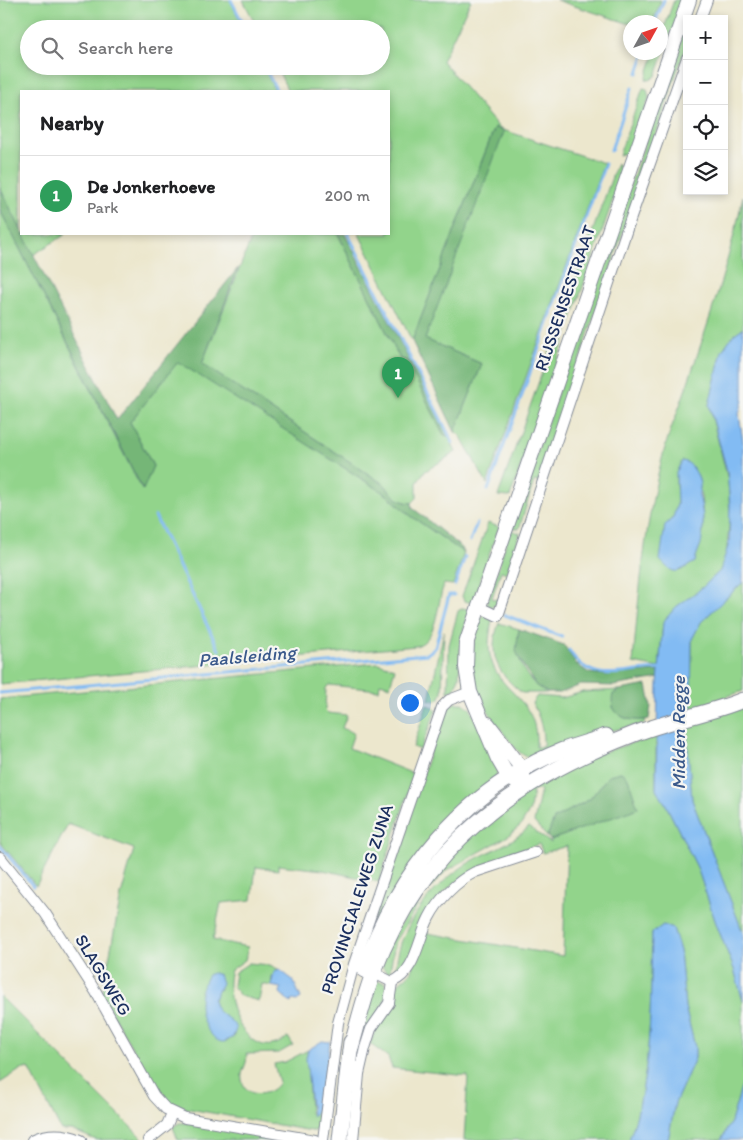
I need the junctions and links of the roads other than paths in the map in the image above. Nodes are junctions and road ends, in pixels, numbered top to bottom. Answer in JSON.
{"nodes":[{"id":1,"x":689,"y":0,"type":"edge"},
{"id":2,"x":707,"y":0,"type":"edge"},
{"id":3,"x":701,"y":15,"type":"edge"},
{"id":4,"x":686,"y":60,"type":"edge"},
{"id":5,"x":477,"y":608,"type":"junction"},
{"id":6,"x":470,"y":692,"type":"junction"},
{"id":7,"x":743,"y":700,"type":"edge"},
{"id":8,"x":478,"y":712,"type":"junction"},
{"id":9,"x":641,"y":731,"type":"junction"},
{"id":10,"x":523,"y":770,"type":"junction"},
{"id":11,"x":509,"y":778,"type":"junction"},
{"id":12,"x":524,"y":786,"type":"junction"},
{"id":13,"x":536,"y":852,"type":"dead end"},
{"id":14,"x":0,"y":856,"type":"edge"},
{"id":15,"x":369,"y":971,"type":"junction"},
{"id":16,"x":392,"y":982,"type":"junction"},
{"id":17,"x":172,"y":1113,"type":"junction"},
{"id":18,"x":32,"y":1140,"type":"edge"},
{"id":19,"x":81,"y":1140,"type":"edge"},
{"id":20,"x":148,"y":1140,"type":"edge"},
{"id":21,"x":315,"y":1140,"type":"edge"},
{"id":22,"x":322,"y":1140,"type":"edge"},
{"id":23,"x":340,"y":1140,"type":"edge"},
{"id":24,"x":353,"y":1140,"type":"edge"}],
"edges":[{"from":1,"to":5,"type":"main road","name":"RIJSSENSESTRAAT"},
{"from":2,"to":3,"type":"street"},
{"from":4,"to":5,"type":"street","name":"RIJSSENSESTRAAT"},
{"from":5,"to":6,"type":"main road","name":"RIJSSENSESTRAAT"},
{"from":6,"to":8,"type":"main road","name":"RIJSSENSESTRAAT"},
{"from":6,"to":22,"type":"street","name":"PROVINCIALEWEG ZUNA"},
{"from":7,"to":9,"type":"main road"},
{"from":8,"to":10,"type":"main road","name":"RIJSSENSESTRAAT"},
{"from":8,"to":11,"type":"main road","name":"RIJSSENSESTRAAT"},
{"from":9,"to":10,"type":"main road"},
{"from":9,"to":12,"type":"main road"},
{"from":10,"to":11,"type":"main road","name":"PROVINCIALEWEG ZUNA"},
{"from":10,"to":12,"type":"main road"},
{"from":11,"to":12,"type":"main road"},
{"from":11,"to":15,"type":"main road","name":"PROVINCIALEWEG ZUNA"},
{"from":12,"to":15,"type":"main road","name":"PROVINCIALEWEG ZUNA"},
{"from":13,"to":16,"type":"street"},
{"from":14,"to":17,"type":"street","name":"SLAGSWEG"},
{"from":15,"to":16,"type":"street"},
{"from":15,"to":23,"type":"main road","name":"PROVINCIALEWEG ZUNA"},
{"from":16,"to":24,"type":"street"},
{"from":17,"to":20,"type":"street"},
{"from":17,"to":21,"type":"street","name":"SLAGSWEG"},
{"from":18,"to":19,"type":"street"}]}
